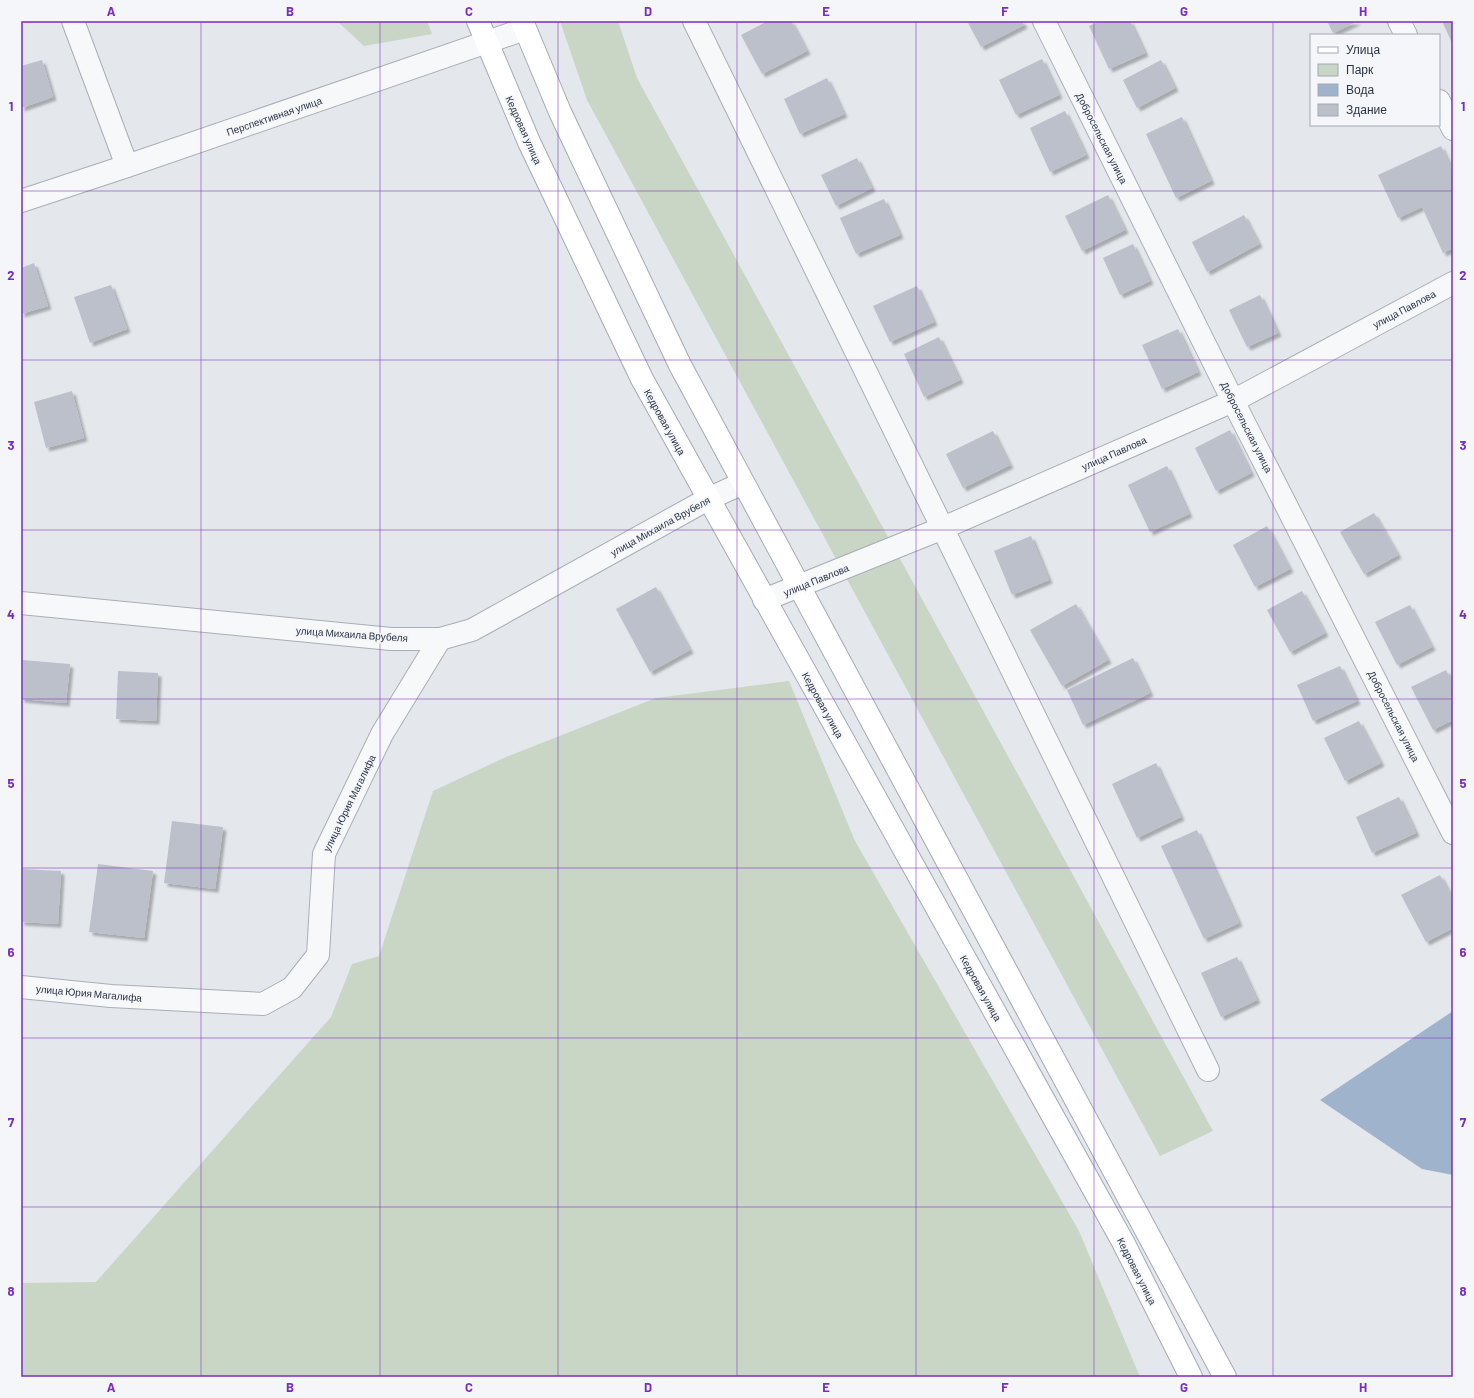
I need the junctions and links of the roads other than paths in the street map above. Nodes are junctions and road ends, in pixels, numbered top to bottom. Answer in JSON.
{"nodes":[{"id":1,"x":73,"y":21,"type":"edge"},
{"id":2,"x":478,"y":21,"type":"edge"},
{"id":3,"x":694,"y":21,"type":"edge"},
{"id":4,"x":1044,"y":21,"type":"edge"},
{"id":5,"x":1399,"y":21,"type":"edge"},
{"id":6,"x":524,"y":25,"type":"edge"},
{"id":7,"x":1406,"y":34,"type":"edge"},
{"id":8,"x":487,"y":44,"type":"junction"},
{"id":9,"x":1440,"y":103,"type":"edge"},
{"id":10,"x":1453,"y":129,"type":"edge"},
{"id":11,"x":127,"y":166,"type":"junction"},
{"id":12,"x":21,"y":201,"type":"edge"},
{"id":13,"x":1453,"y":283,"type":"edge"},
{"id":14,"x":1233,"y":401,"type":"junction"},
{"id":15,"x":743,"y":484,"type":"junction"},
{"id":16,"x":708,"y":500,"type":"junction"},
{"id":17,"x":943,"y":528,"type":"junction"},
{"id":18,"x":800,"y":586,"type":"junction"},
{"id":19,"x":764,"y":600,"type":"junction"},
{"id":20,"x":21,"y":603,"type":"edge"},
{"id":21,"x":440,"y":639,"type":"junction"},
{"id":22,"x":1453,"y":833,"type":"edge"},
{"id":23,"x":21,"y":987,"type":"edge"},
{"id":24,"x":1208,"y":1070,"type":"dead end"},
{"id":25,"x":1191,"y":1377,"type":"edge"},
{"id":26,"x":1225,"y":1377,"type":"edge"}],
"edges":[{"from":1,"to":11,"type":"street"},
{"from":2,"to":8,"type":"main road","name":"Кедровая улица"},
{"from":3,"to":17,"type":"street"},
{"from":4,"to":14,"type":"street","name":"Добросельская улица"},
{"from":5,"to":7,"type":"street"},
{"from":6,"to":8,"type":"street","name":"Перспективная улица"},
{"from":6,"to":15,"type":"main road"},
{"from":8,"to":11,"type":"street","name":"Перспективная улица"},
{"from":8,"to":16,"type":"main road","name":"Кедровая улица"},
{"from":9,"to":10,"type":"street"},
{"from":11,"to":12,"type":"street","name":"Перспективная улица"},
{"from":13,"to":14,"type":"street","name":"улица Павлова"},
{"from":14,"to":17,"type":"street","name":"улица Павлова"},
{"from":14,"to":22,"type":"street","name":"Добросельская улица"},
{"from":15,"to":16,"type":"street","name":"улица Михаила Врубеля"},
{"from":15,"to":18,"type":"main road"},
{"from":16,"to":19,"type":"main road","name":"Кедровая улица"},
{"from":16,"to":21,"type":"street","name":"улица Михаила Врубеля"},
{"from":17,"to":18,"type":"street","name":"улица Павлова"},
{"from":17,"to":24,"type":"street"},
{"from":18,"to":19,"type":"street","name":"улица Павлова"},
{"from":18,"to":26,"type":"main road"},
{"from":19,"to":25,"type":"main road","name":"Кедровая улица"},
{"from":20,"to":21,"type":"street","name":"улица Михаила Врубеля"},
{"from":21,"to":23,"type":"street","name":"улица Юрия Магалифа"}]}
